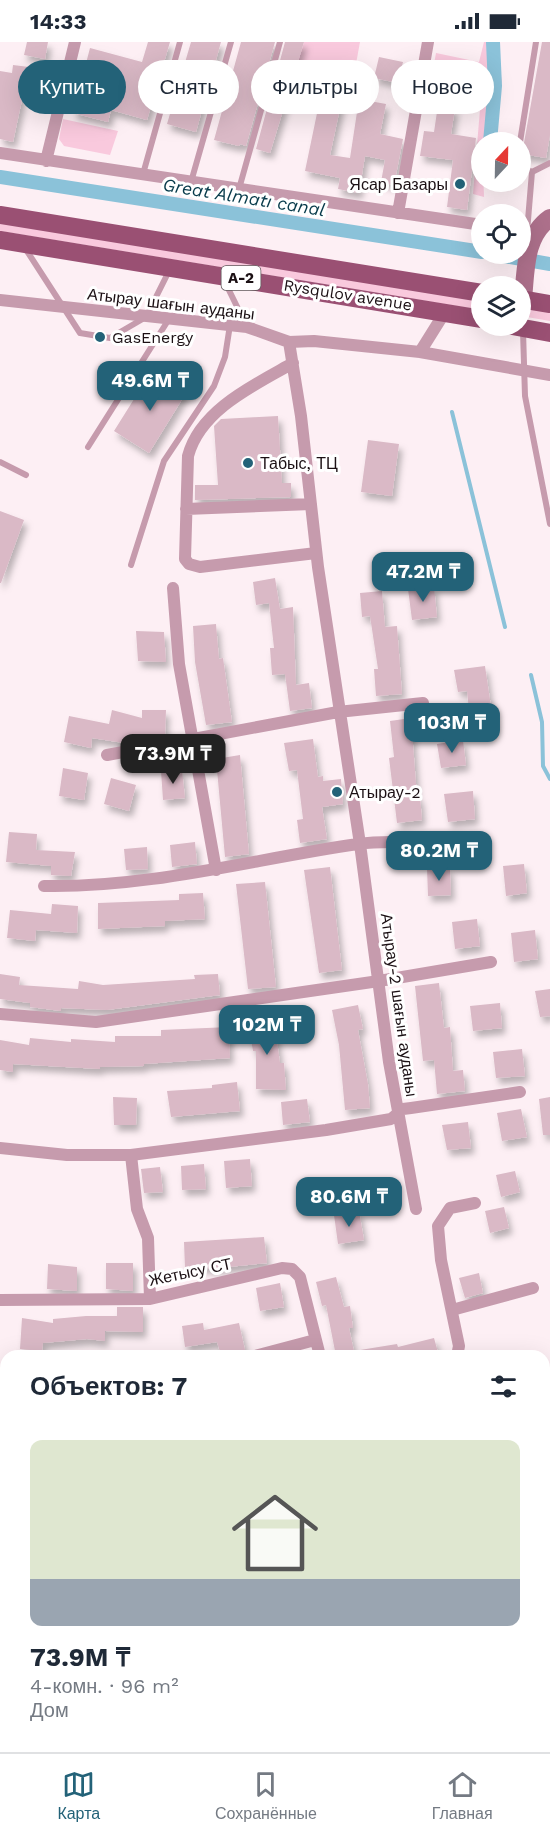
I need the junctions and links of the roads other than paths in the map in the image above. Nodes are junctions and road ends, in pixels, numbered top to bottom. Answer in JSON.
{"nodes":[{"id":1,"x":75,"y":42,"type":"edge"},
{"id":2,"x":180,"y":42,"type":"edge"},
{"id":3,"x":231,"y":42,"type":"edge"},
{"id":4,"x":280,"y":42,"type":"edge"},
{"id":5,"x":428,"y":42,"type":"edge"},
{"id":6,"x":536,"y":42,"type":"edge"},
{"id":7,"x":522,"y":132,"type":"edge"},
{"id":8,"x":0,"y":153,"type":"edge"},
{"id":9,"x":46,"y":161,"type":"junction"},
{"id":10,"x":550,"y":163,"type":"edge"},
{"id":11,"x":532,"y":172,"type":"joint"},
{"id":12,"x":142,"y":175,"type":"junction"},
{"id":13,"x":191,"y":182,"type":"junction"},
{"id":14,"x":239,"y":189,"type":"junction"},
{"id":15,"x":530,"y":204,"type":"edge"},
{"id":16,"x":398,"y":213,"type":"junction"},
{"id":17,"x":0,"y":215,"type":"edge"},
{"id":18,"x":550,"y":218,"type":"edge"},
{"id":19,"x":471,"y":223,"type":"edge"},
{"id":20,"x":531,"y":234,"type":"edge"},
{"id":21,"x":0,"y":240,"type":"edge"},
{"id":22,"x":21,"y":243,"type":"junction"},
{"id":23,"x":171,"y":266,"type":"junction"},
{"id":24,"x":222,"y":274,"type":"junction"},
{"id":25,"x":471,"y":291,"type":"edge"},
{"id":26,"x":0,"y":300,"type":"edge"},
{"id":27,"x":531,"y":301,"type":"edge"},
{"id":28,"x":550,"y":304,"type":"edge"},
{"id":29,"x":61,"y":307,"type":"junction"},
{"id":30,"x":445,"y":312,"type":"junction"},
{"id":31,"x":146,"y":317,"type":"junction"},
{"id":32,"x":471,"y":317,"type":"edge"},
{"id":33,"x":169,"y":319,"type":"junction"},
{"id":34,"x":230,"y":325,"type":"junction"},
{"id":35,"x":247,"y":327,"type":"junction"},
{"id":36,"x":531,"y":329,"type":"edge"},
{"id":37,"x":550,"y":333,"type":"edge"},
{"id":38,"x":519,"y":336,"type":"edge"},
{"id":39,"x":289,"y":342,"type":"junction"},
{"id":40,"x":420,"y":352,"type":"junction"},
{"id":41,"x":293,"y":363,"type":"junction"},
{"id":42,"x":525,"y":370,"type":"junction"},
{"id":43,"x":550,"y":375,"type":"edge"},
{"id":44,"x":88,"y":447,"type":"dead end"},
{"id":45,"x":0,"y":462,"type":"edge"},
{"id":46,"x":26,"y":475,"type":"dead end"},
{"id":47,"x":311,"y":504,"type":"junction"},
{"id":48,"x":186,"y":509,"type":"junction"},
{"id":49,"x":550,"y":524,"type":"edge"},
{"id":50,"x":316,"y":553,"type":"junction"},
{"id":51,"x":131,"y":565,"type":"dead end"},
{"id":52,"x":172,"y":588,"type":"dead end"},
{"id":53,"x":423,"y":703,"type":"dead end"},
{"id":54,"x":338,"y":712,"type":"junction"},
{"id":55,"x":193,"y":740,"type":"junction"},
{"id":56,"x":107,"y":755,"type":"dead end"},
{"id":57,"x":360,"y":844,"type":"junction"},
{"id":58,"x":477,"y":845,"type":"dead end"},
{"id":59,"x":216,"y":870,"type":"junction"},
{"id":60,"x":44,"y":886,"type":"dead end"},
{"id":61,"x":490,"y":962,"type":"dead end"},
{"id":62,"x":379,"y":981,"type":"junction"},
{"id":63,"x":0,"y":1014,"type":"edge"},
{"id":64,"x":520,"y":1092,"type":"dead end"},
{"id":65,"x":397,"y":1114,"type":"junction"},
{"id":66,"x":0,"y":1148,"type":"edge"},
{"id":67,"x":131,"y":1155,"type":"junction"},
{"id":68,"x":475,"y":1203,"type":"dead end"},
{"id":69,"x":417,"y":1209,"type":"dead end"},
{"id":70,"x":533,"y":1288,"type":"dead end"},
{"id":71,"x":150,"y":1299,"type":"junction"},
{"id":72,"x":0,"y":1300,"type":"edge"},
{"id":73,"x":452,"y":1310,"type":"junction"},
{"id":74,"x":315,"y":1340,"type":"junction"},
{"id":75,"x":278,"y":1350,"type":"edge"},
{"id":76,"x":318,"y":1350,"type":"edge"},
{"id":77,"x":458,"y":1350,"type":"edge"}],
"edges":[{"from":1,"to":9,"type":"street"},
{"from":2,"to":12,"type":"lane"},
{"from":3,"to":13,"type":"lane"},
{"from":4,"to":14,"type":"lane"},
{"from":5,"to":16,"type":"street"},
{"from":6,"to":7,"type":"lane"},
{"from":8,"to":9,"type":"street"},
{"from":9,"to":12,"type":"street"},
{"from":10,"to":11,"type":"lane"},
{"from":11,"to":15,"type":"lane"},
{"from":12,"to":13,"type":"street"},
{"from":13,"to":14,"type":"street"},
{"from":14,"to":16,"type":"street"},
{"from":16,"to":19,"type":"street"},
{"from":17,"to":25,"type":"main road","name":"Rysqulov avenue","number":"A-2"},
{"from":18,"to":20,"type":"street"},
{"from":21,"to":22,"type":"main road","name":"Rysqulov avenue","number":"A-2"},
{"from":22,"to":23,"type":"main road","name":"Rysqulov avenue","number":"A-2"},
{"from":22,"to":29,"type":"lane"},
{"from":23,"to":24,"type":"main road","name":"Rysqulov avenue","number":"A-2"},
{"from":23,"to":31,"type":"lane"},
{"from":24,"to":30,"type":"main road","name":"Rysqulov avenue","number":"A-2"},
{"from":24,"to":35,"type":"lane"},
{"from":26,"to":29,"type":"street","name":"Атырау шағын ауданы"},
{"from":27,"to":28,"type":"main road"},
{"from":29,"to":31,"type":"street","name":"Атырау шағын ауданы"},
{"from":29,"to":31,"type":"lane"},
{"from":30,"to":32,"type":"main road","name":"Rysqulov avenue","number":"A-2"},
{"from":30,"to":40,"type":"street"},
{"from":31,"to":33,"type":"street","name":"Атырау шағын ауданы"},
{"from":33,"to":34,"type":"street","name":"Атырау шағын ауданы"},
{"from":33,"to":44,"type":"lane"},
{"from":34,"to":35,"type":"street","name":"Атырау шағын ауданы"},
{"from":34,"to":51,"type":"lane"},
{"from":35,"to":39,"type":"street","name":"Атырау шағын ауданы"},
{"from":36,"to":37,"type":"main road"},
{"from":38,"to":42,"type":"lane"},
{"from":39,"to":40,"type":"street","name":"Атырау шағын ауданы"},
{"from":39,"to":41,"type":"street","name":"Атырау-2 шағын ауданы"},
{"from":40,"to":42,"type":"street","name":"Атырау шағын ауданы"},
{"from":41,"to":47,"type":"street","name":"Атырау-2 шағын ауданы"},
{"from":41,"to":48,"type":"street"},
{"from":42,"to":43,"type":"street","name":"Атырау шағын ауданы"},
{"from":42,"to":49,"type":"lane"},
{"from":45,"to":46,"type":"lane"},
{"from":47,"to":48,"type":"street"},
{"from":47,"to":50,"type":"street","name":"Атырау-2 шағын ауданы"},
{"from":48,"to":50,"type":"street"},
{"from":50,"to":54,"type":"street","name":"Атырау-2 шағын ауданы"},
{"from":52,"to":55,"type":"street"},
{"from":53,"to":54,"type":"street"},
{"from":54,"to":55,"type":"street"},
{"from":54,"to":57,"type":"street","name":"Атырау-2 шағын ауданы"},
{"from":55,"to":56,"type":"street"},
{"from":55,"to":59,"type":"street"},
{"from":57,"to":58,"type":"street"},
{"from":57,"to":59,"type":"street"},
{"from":57,"to":62,"type":"street","name":"Атырау-2 шағын ауданы"},
{"from":59,"to":60,"type":"street"},
{"from":61,"to":62,"type":"street"},
{"from":62,"to":63,"type":"street"},
{"from":62,"to":65,"type":"street","name":"Атырау-2 шағын ауданы"},
{"from":64,"to":65,"type":"street"},
{"from":65,"to":67,"type":"street"},
{"from":65,"to":69,"type":"street","name":"Атырау-2 шағын ауданы"},
{"from":66,"to":67,"type":"street"},
{"from":67,"to":71,"type":"street"},
{"from":68,"to":73,"type":"street"},
{"from":70,"to":73,"type":"street"},
{"from":71,"to":72,"type":"street","name":"Жетысу СТ"},
{"from":71,"to":74,"type":"street","name":"Жетысу СТ"},
{"from":73,"to":77,"type":"street"},
{"from":74,"to":75,"type":"street"},
{"from":74,"to":76,"type":"street","name":"Жетысу СТ"}]}
